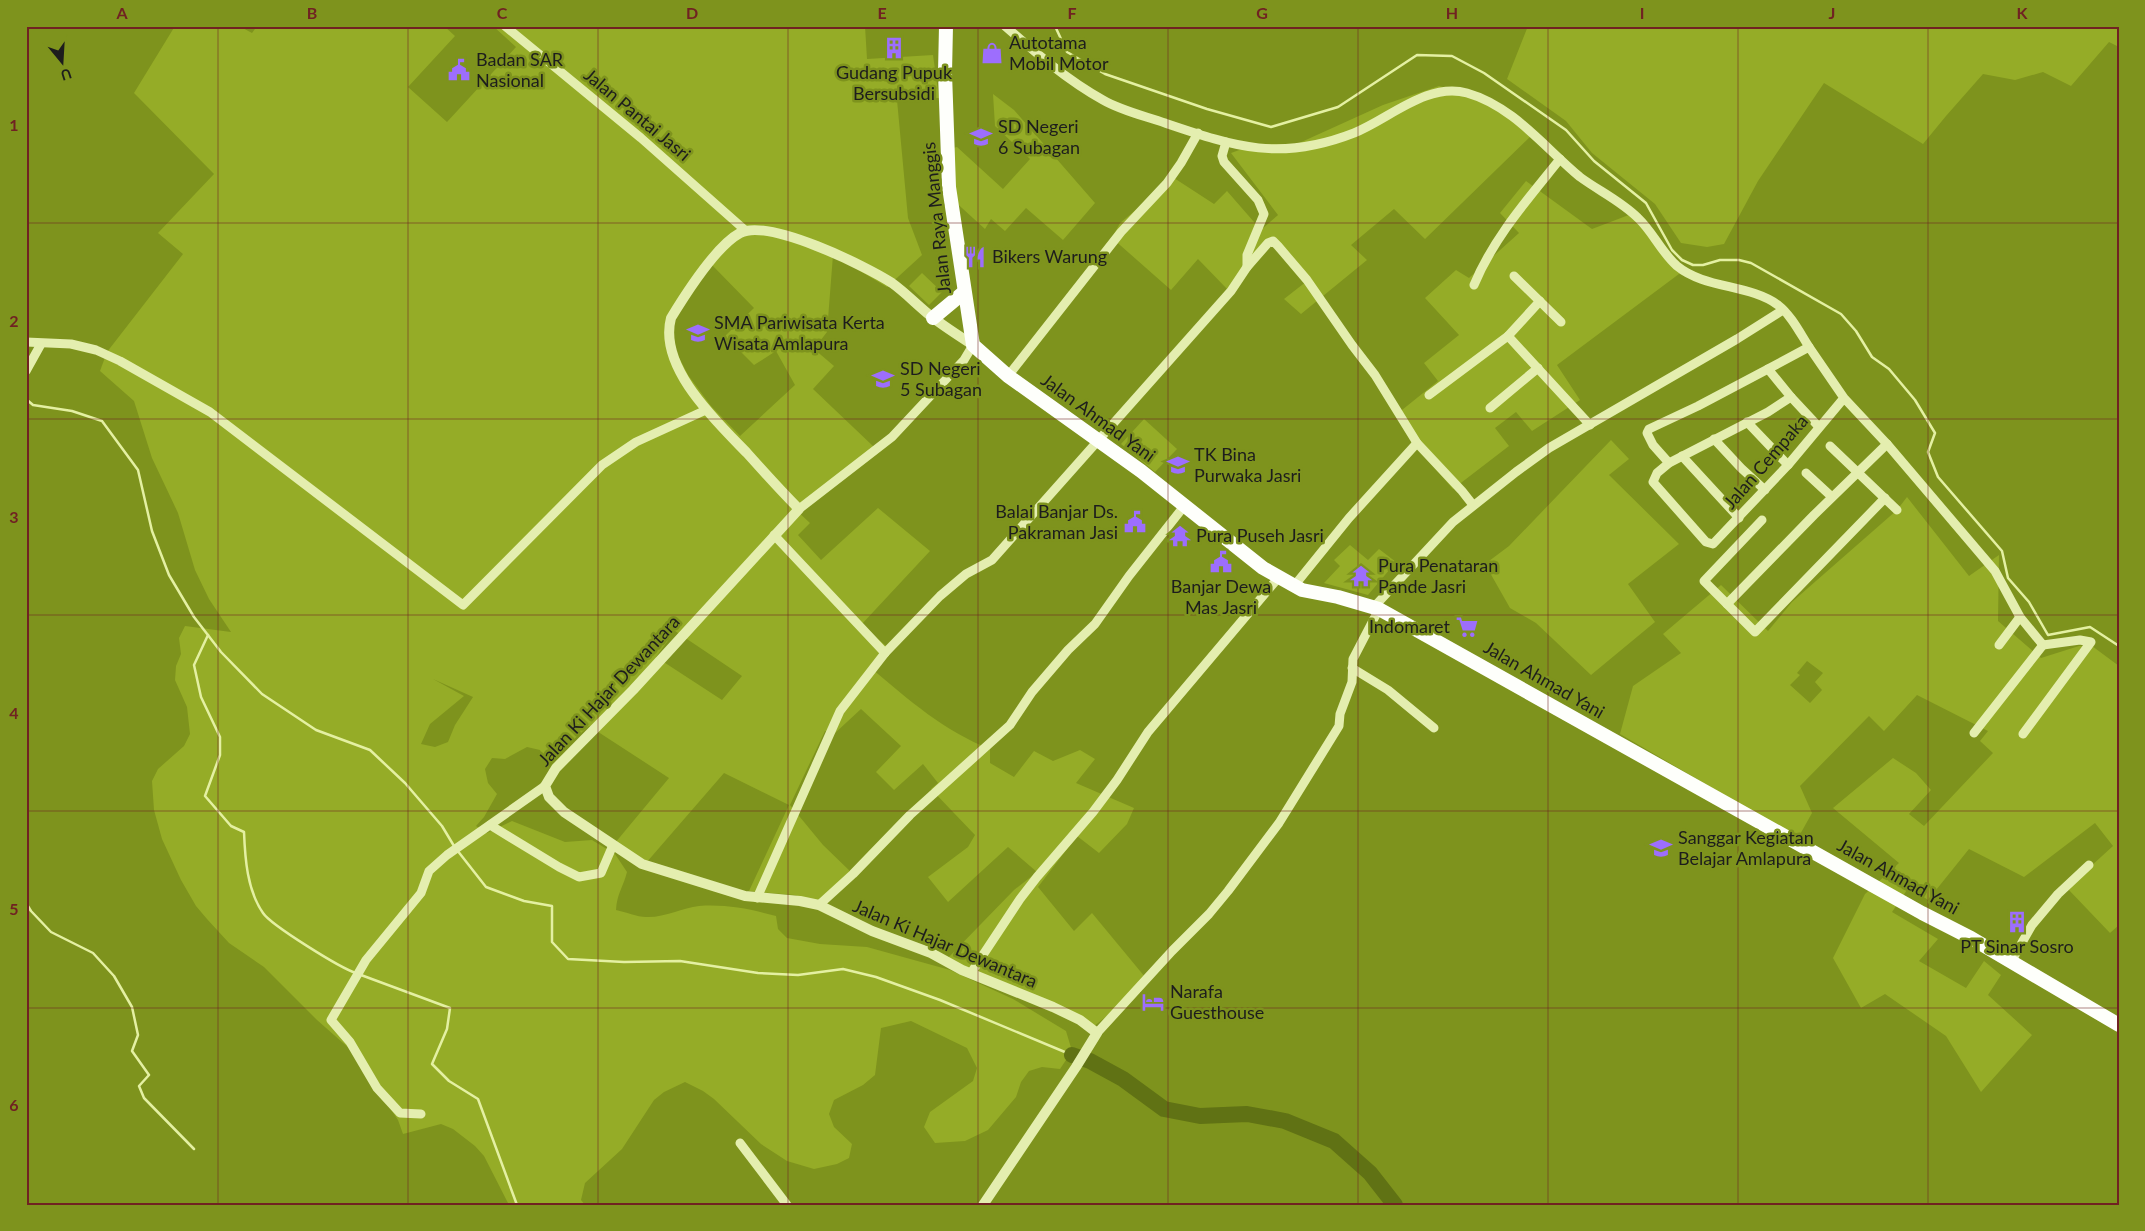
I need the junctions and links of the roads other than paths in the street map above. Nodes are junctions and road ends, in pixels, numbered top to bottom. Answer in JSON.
{"nodes":[{"id":1,"x":506,"y":26,"type":"edge"},
{"id":2,"x":946,"y":26,"type":"edge"},
{"id":3,"x":1004,"y":26,"type":"edge"},
{"id":4,"x":1198,"y":133,"type":"junction"},
{"id":5,"x":1226,"y":142,"type":"junction"},
{"id":6,"x":1560,"y":159,"type":"junction"},
{"id":7,"x":746,"y":231,"type":"junction"},
{"id":8,"x":1247,"y":267,"type":"junction"},
{"id":9,"x":1514,"y":276,"type":"dead end"},
{"id":10,"x":1474,"y":284,"type":"dead end"},
{"id":11,"x":963,"y":293,"type":"junction"},
{"id":12,"x":1540,"y":301,"type":"junction"},
{"id":13,"x":1783,"y":310,"type":"junction"},
{"id":14,"x":933,"y":318,"type":"junction"},
{"id":15,"x":1561,"y":322,"type":"dead end"},
{"id":16,"x":1508,"y":336,"type":"junction"},
{"id":17,"x":26,"y":342,"type":"edge"},
{"id":18,"x":41,"y":344,"type":"junction"},
{"id":19,"x":973,"y":345,"type":"junction"},
{"id":20,"x":1809,"y":347,"type":"junction"},
{"id":21,"x":1538,"y":368,"type":"junction"},
{"id":22,"x":1768,"y":370,"type":"junction"},
{"id":23,"x":26,"y":371,"type":"edge"},
{"id":24,"x":1008,"y":376,"type":"junction"},
{"id":25,"x":1429,"y":394,"type":"dead end"},
{"id":26,"x":1790,"y":397,"type":"junction"},
{"id":27,"x":1844,"y":398,"type":"junction"},
{"id":28,"x":1490,"y":408,"type":"dead end"},
{"id":29,"x":706,"y":410,"type":"junction"},
{"id":30,"x":1747,"y":422,"type":"junction"},
{"id":31,"x":1590,"y":425,"type":"junction"},
{"id":32,"x":1819,"y":427,"type":"junction"},
{"id":33,"x":1714,"y":439,"type":"junction"},
{"id":34,"x":1099,"y":442,"type":"junction"},
{"id":35,"x":1417,"y":443,"type":"junction"},
{"id":36,"x":1887,"y":444,"type":"junction"},
{"id":37,"x":1830,"y":446,"type":"dead end"},
{"id":38,"x":1682,"y":456,"type":"junction"},
{"id":39,"x":1669,"y":463,"type":"junction"},
{"id":40,"x":1788,"y":465,"type":"junction"},
{"id":41,"x":1858,"y":472,"type":"junction"},
{"id":42,"x":1806,"y":473,"type":"dead end"},
{"id":43,"x":1765,"y":490,"type":"junction"},
{"id":44,"x":1832,"y":497,"type":"junction"},
{"id":45,"x":1885,"y":498,"type":"junction"},
{"id":46,"x":1185,"y":505,"type":"junction"},
{"id":47,"x":1473,"y":506,"type":"junction"},
{"id":48,"x":799,"y":509,"type":"junction"},
{"id":49,"x":1897,"y":510,"type":"dead end"},
{"id":50,"x":1739,"y":518,"type":"junction"},
{"id":51,"x":1762,"y":520,"type":"dead end"},
{"id":52,"x":774,"y":535,"type":"junction"},
{"id":53,"x":1278,"y":577,"type":"junction"},
{"id":54,"x":1294,"y":586,"type":"junction"},
{"id":55,"x":1726,"y":604,"type":"junction"},
{"id":56,"x":1376,"y":609,"type":"junction"},
{"id":57,"x":2020,"y":618,"type":"junction"},
{"id":58,"x":2043,"y":645,"type":"junction"},
{"id":59,"x":1999,"y":646,"type":"dead end"},
{"id":60,"x":885,"y":653,"type":"junction"},
{"id":61,"x":1352,"y":668,"type":"junction"},
{"id":62,"x":1434,"y":728,"type":"dead end"},
{"id":63,"x":1974,"y":732,"type":"dead end"},
{"id":64,"x":2023,"y":734,"type":"dead end"},
{"id":65,"x":545,"y":786,"type":"junction"},
{"id":66,"x":490,"y":825,"type":"junction"},
{"id":67,"x":613,"y":845,"type":"junction"},
{"id":68,"x":2089,"y":865,"type":"dead end"},
{"id":69,"x":757,"y":898,"type":"junction"},
{"id":70,"x":819,"y":905,"type":"junction"},
{"id":71,"x":2010,"y":962,"type":"junction"},
{"id":72,"x":971,"y":973,"type":"junction"},
{"id":73,"x":2119,"y":1025,"type":"edge"},
{"id":74,"x":1097,"y":1033,"type":"junction"},
{"id":75,"x":421,"y":1114,"type":"dead end"},
{"id":76,"x":740,"y":1143,"type":"dead end"},
{"id":77,"x":787,"y":1205,"type":"edge"},
{"id":78,"x":983,"y":1205,"type":"edge"}],
"edges":[{"from":1,"to":7,"type":"street","name":"Jalan Pantai Jasri"},
{"from":2,"to":11,"type":"highway","name":"Jalan Raya Manggis"},
{"from":3,"to":4,"type":"street"},
{"from":4,"to":5,"type":"street"},
{"from":4,"to":24,"type":"street"},
{"from":5,"to":6,"type":"street"},
{"from":5,"to":8,"type":"street"},
{"from":6,"to":10,"type":"street"},
{"from":6,"to":13,"type":"street"},
{"from":7,"to":14,"type":"street"},
{"from":7,"to":29,"type":"street"},
{"from":8,"to":34,"type":"street"},
{"from":8,"to":35,"type":"street"},
{"from":9,"to":12,"type":"street"},
{"from":11,"to":14,"type":"highway"},
{"from":11,"to":19,"type":"highway","name":"Jalan Raya Manggis"},
{"from":12,"to":15,"type":"street"},
{"from":12,"to":16,"type":"street"},
{"from":13,"to":20,"type":"street"},
{"from":13,"to":31,"type":"street"},
{"from":14,"to":19,"type":"street"},
{"from":16,"to":21,"type":"street"},
{"from":16,"to":25,"type":"street"},
{"from":17,"to":18,"type":"street"},
{"from":18,"to":23,"type":"street"},
{"from":18,"to":29,"type":"street"},
{"from":19,"to":24,"type":"highway","name":"Jalan Ahmad Yani"},
{"from":19,"to":48,"type":"street"},
{"from":20,"to":22,"type":"street"},
{"from":20,"to":27,"type":"street"},
{"from":21,"to":28,"type":"street"},
{"from":21,"to":31,"type":"street"},
{"from":22,"to":26,"type":"street"},
{"from":22,"to":39,"type":"street"},
{"from":24,"to":34,"type":"highway","name":"Jalan Ahmad Yani"},
{"from":26,"to":30,"type":"street"},
{"from":26,"to":32,"type":"street"},
{"from":27,"to":32,"type":"street","name":"Jalan Cempaka"},
{"from":27,"to":36,"type":"street"},
{"from":29,"to":48,"type":"street"},
{"from":30,"to":33,"type":"street"},
{"from":30,"to":40,"type":"street"},
{"from":31,"to":47,"type":"street"},
{"from":32,"to":40,"type":"street","name":"Jalan Cempaka"},
{"from":33,"to":38,"type":"street"},
{"from":33,"to":43,"type":"street"},
{"from":34,"to":46,"type":"highway","name":"Jalan Ahmad Yani"},
{"from":34,"to":60,"type":"street"},
{"from":35,"to":47,"type":"street"},
{"from":35,"to":54,"type":"street"},
{"from":36,"to":41,"type":"street"},
{"from":36,"to":57,"type":"street"},
{"from":37,"to":41,"type":"street"},
{"from":38,"to":39,"type":"street"},
{"from":38,"to":50,"type":"street"},
{"from":39,"to":50,"type":"street","name":"Jalan Cempaka"},
{"from":40,"to":43,"type":"street","name":"Jalan Cempaka"},
{"from":41,"to":44,"type":"street"},
{"from":41,"to":45,"type":"street"},
{"from":42,"to":44,"type":"street"},
{"from":43,"to":50,"type":"street","name":"Jalan Cempaka"},
{"from":44,"to":55,"type":"street"},
{"from":45,"to":49,"type":"street"},
{"from":45,"to":55,"type":"street"},
{"from":46,"to":53,"type":"highway","name":"Jalan Ahmad Yani"},
{"from":46,"to":70,"type":"street"},
{"from":47,"to":56,"type":"street"},
{"from":48,"to":52,"type":"street","name":"Jalan Ki Hajar Dewantara"},
{"from":51,"to":55,"type":"street"},
{"from":52,"to":60,"type":"street"},
{"from":52,"to":65,"type":"street","name":"Jalan Ki Hajar Dewantara"},
{"from":53,"to":54,"type":"highway","name":"Jalan Ahmad Yani"},
{"from":53,"to":72,"type":"street"},
{"from":54,"to":56,"type":"highway","name":"Jalan Ahmad Yani"},
{"from":56,"to":61,"type":"street"},
{"from":56,"to":71,"type":"highway","name":"Jalan Ahmad Yani"},
{"from":57,"to":58,"type":"street"},
{"from":57,"to":59,"type":"street"},
{"from":58,"to":63,"type":"street"},
{"from":58,"to":64,"type":"street"},
{"from":60,"to":69,"type":"street"},
{"from":61,"to":62,"type":"street"},
{"from":61,"to":74,"type":"street"},
{"from":65,"to":66,"type":"street"},
{"from":65,"to":67,"type":"street","name":"Jalan Ki Hajar Dewantara"},
{"from":66,"to":67,"type":"street"},
{"from":66,"to":75,"type":"street"},
{"from":67,"to":69,"type":"street","name":"Jalan Ki Hajar Dewantara"},
{"from":68,"to":71,"type":"street"},
{"from":69,"to":70,"type":"street","name":"Jalan Ki Hajar Dewantara"},
{"from":70,"to":72,"type":"street","name":"Jalan Ki Hajar Dewantara"},
{"from":71,"to":73,"type":"highway","name":"Jalan Ahmad Yani"},
{"from":72,"to":74,"type":"street","name":"Jalan Ki Hajar Dewantara"},
{"from":74,"to":78,"type":"street"},
{"from":76,"to":77,"type":"street"}]}
